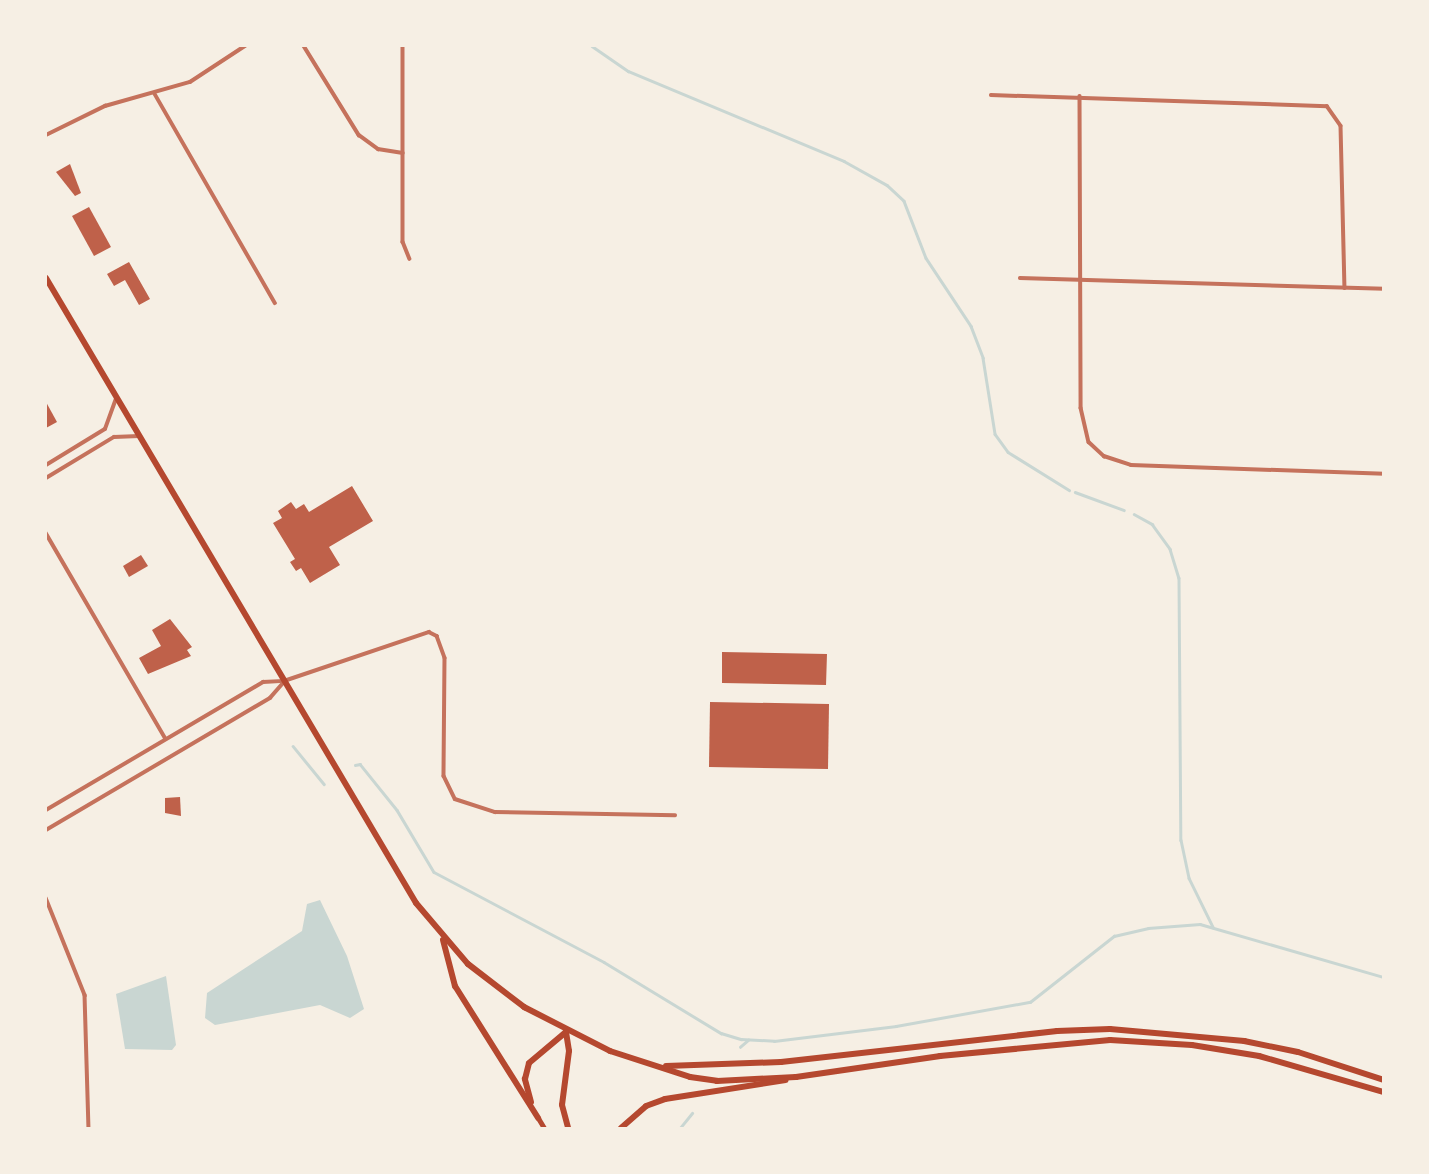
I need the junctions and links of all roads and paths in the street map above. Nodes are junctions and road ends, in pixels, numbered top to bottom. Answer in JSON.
{"nodes":[{"id":1,"x":245,"y":46,"type":"edge"},
{"id":2,"x":304,"y":46,"type":"edge"},
{"id":3,"x":402,"y":46,"type":"edge"},
{"id":4,"x":155,"y":94,"type":"junction"},
{"id":5,"x":991,"y":95,"type":"dead end"},
{"id":6,"x":1080,"y":96,"type":"junction"},
{"id":7,"x":46,"y":135,"type":"edge"},
{"id":8,"x":403,"y":153,"type":"junction"},
{"id":9,"x":410,"y":259,"type":"dead end"},
{"id":10,"x":46,"y":278,"type":"edge"},
{"id":11,"x":1020,"y":278,"type":"dead end"},
{"id":12,"x":1080,"y":280,"type":"junction"},
{"id":13,"x":1345,"y":288,"type":"junction"},
{"id":14,"x":1384,"y":289,"type":"edge"},
{"id":15,"x":275,"y":303,"type":"dead end"},
{"id":16,"x":116,"y":397,"type":"junction"},
{"id":17,"x":139,"y":436,"type":"junction"},
{"id":18,"x":46,"y":465,"type":"edge"},
{"id":19,"x":1384,"y":474,"type":"edge"},
{"id":20,"x":46,"y":478,"type":"edge"},
{"id":21,"x":46,"y":533,"type":"edge"},
{"id":22,"x":284,"y":681,"type":"junction"},
{"id":23,"x":166,"y":739,"type":"junction"},
{"id":24,"x":46,"y":810,"type":"edge"},
{"id":25,"x":675,"y":815,"type":"dead end"},
{"id":26,"x":46,"y":830,"type":"edge"},
{"id":27,"x":46,"y":898,"type":"edge"},
{"id":28,"x":443,"y":938,"type":"junction"},
{"id":29,"x":566,"y":1032,"type":"junction"},
{"id":30,"x":660,"y":1066,"type":"junction"},
{"id":31,"x":796,"y":1077,"type":"junction"},
{"id":32,"x":1384,"y":1080,"type":"edge"},
{"id":33,"x":1384,"y":1092,"type":"edge"},
{"id":34,"x":538,"y":1118,"type":"junction"},
{"id":35,"x":89,"y":1129,"type":"edge"},
{"id":36,"x":544,"y":1129,"type":"edge"},
{"id":37,"x":568,"y":1129,"type":"edge"},
{"id":38,"x":621,"y":1129,"type":"edge"}],
"edges":[{"from":1,"to":4,"type":"street"},
{"from":2,"to":8,"type":"street"},
{"from":3,"to":8,"type":"street"},
{"from":4,"to":7,"type":"street"},
{"from":4,"to":15,"type":"street"},
{"from":5,"to":6,"type":"street"},
{"from":6,"to":12,"type":"street"},
{"from":6,"to":13,"type":"street"},
{"from":8,"to":9,"type":"street"},
{"from":10,"to":16,"type":"highway"},
{"from":11,"to":12,"type":"street"},
{"from":12,"to":13,"type":"street"},
{"from":12,"to":19,"type":"street"},
{"from":13,"to":14,"type":"street"},
{"from":16,"to":17,"type":"highway"},
{"from":16,"to":18,"type":"street"},
{"from":17,"to":20,"type":"street"},
{"from":17,"to":22,"type":"highway"},
{"from":21,"to":23,"type":"street"},
{"from":22,"to":23,"type":"street"},
{"from":22,"to":25,"type":"street"},
{"from":22,"to":26,"type":"street"},
{"from":22,"to":28,"type":"highway"},
{"from":23,"to":24,"type":"street"},
{"from":27,"to":35,"type":"street"},
{"from":28,"to":29,"type":"highway"},
{"from":28,"to":34,"type":"highway"},
{"from":29,"to":30,"type":"highway"},
{"from":29,"to":34,"type":"highway"},
{"from":29,"to":37,"type":"highway"},
{"from":30,"to":31,"type":"highway"},
{"from":30,"to":32,"type":"highway"},
{"from":31,"to":33,"type":"highway"},
{"from":31,"to":38,"type":"highway"},
{"from":34,"to":36,"type":"main road"}]}
